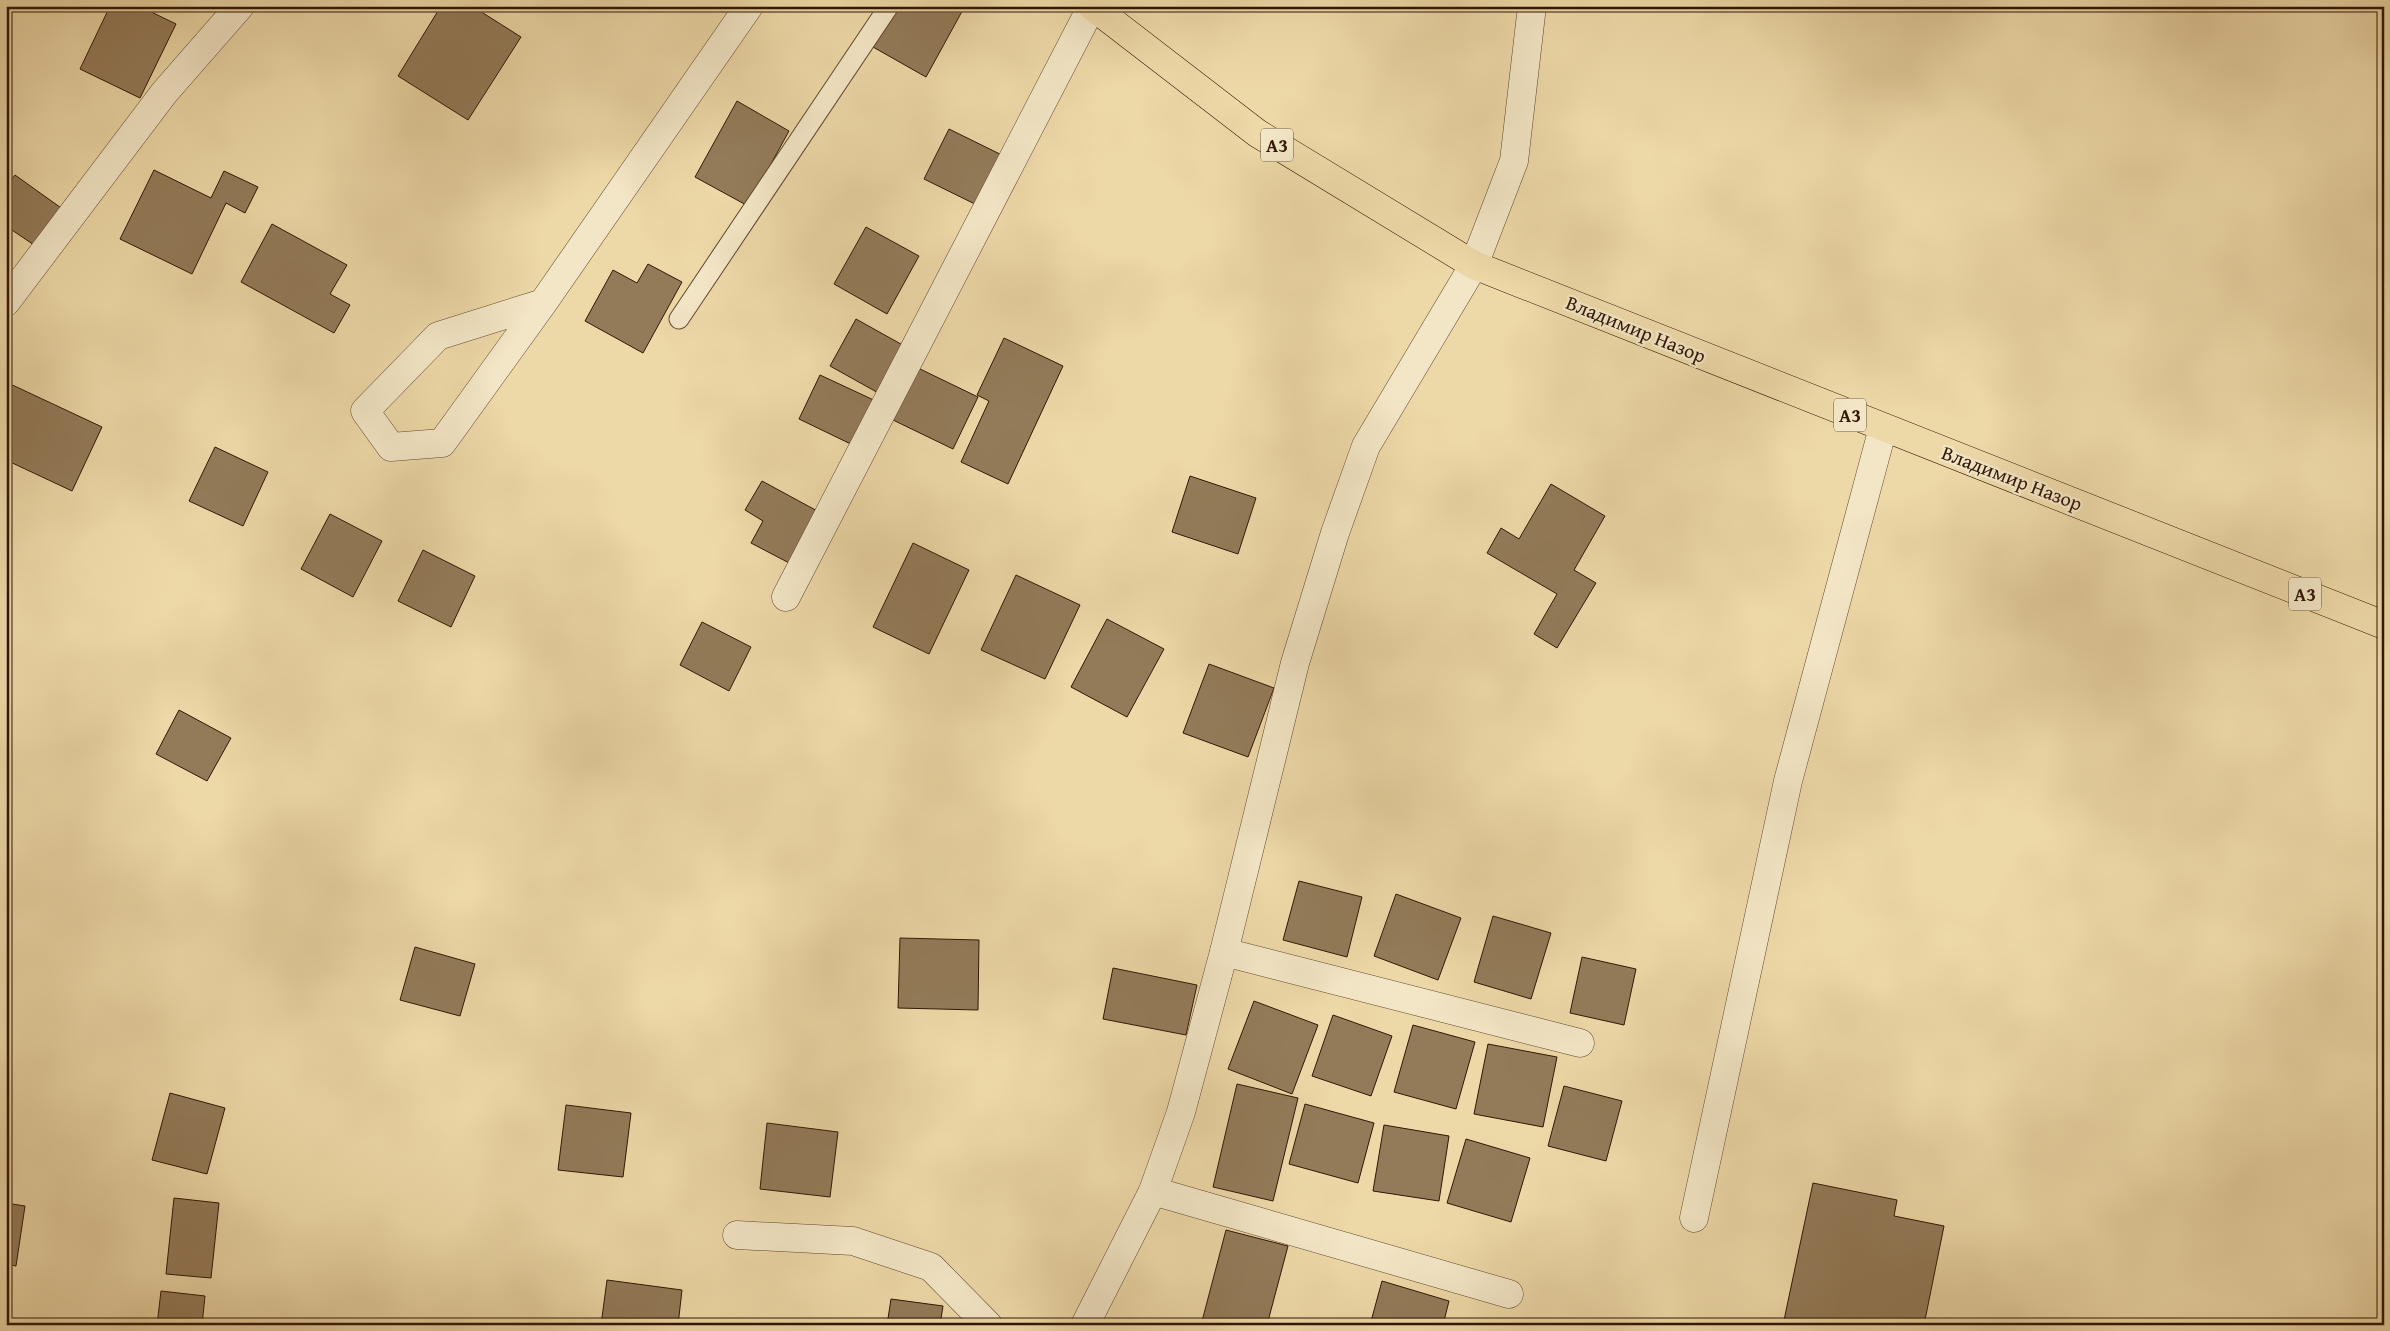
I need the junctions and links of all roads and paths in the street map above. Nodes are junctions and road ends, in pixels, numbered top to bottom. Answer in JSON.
{"nodes":[{"id":1,"x":240,"y":6,"type":"edge"},
{"id":2,"x":749,"y":6,"type":"edge"},
{"id":3,"x":889,"y":6,"type":"edge"},
{"id":4,"x":1092,"y":6,"type":"edge"},
{"id":5,"x":1532,"y":6,"type":"edge"},
{"id":6,"x":1474,"y":265,"type":"junction"},
{"id":7,"x":6,"y":302,"type":"edge"},
{"id":8,"x":543,"y":303,"type":"junction"},
{"id":9,"x":679,"y":319,"type":"dead end"},
{"id":10,"x":1883,"y":428,"type":"junction"},
{"id":11,"x":786,"y":597,"type":"dead end"},
{"id":12,"x":2384,"y":625,"type":"edge"},
{"id":13,"x":1224,"y":952,"type":"junction"},
{"id":14,"x":1580,"y":1043,"type":"dead end"},
{"id":15,"x":1153,"y":1191,"type":"junction"},
{"id":16,"x":1694,"y":1218,"type":"dead end"},
{"id":17,"x":737,"y":1235,"type":"dead end"},
{"id":18,"x":1509,"y":1294,"type":"dead end"},
{"id":19,"x":1092,"y":1323,"type":"edge"},
{"id":20,"x":988,"y":1325,"type":"edge"}],
"edges":[{"from":1,"to":7,"type":"street"},
{"from":2,"to":8,"type":"street"},
{"from":3,"to":9,"type":"lane"},
{"from":4,"to":6,"type":"main road","name":"Владимир Назор","number":"A3"},
{"from":4,"to":11,"type":"street"},
{"from":5,"to":6,"type":"street"},
{"from":6,"to":10,"type":"main road","name":"Владимир Назор","number":"A3"},
{"from":6,"to":13,"type":"street"},
{"from":8,"to":8,"type":"street"},
{"from":10,"to":12,"type":"main road","name":"Владимир Назор","number":"A3"},
{"from":10,"to":16,"type":"street"},
{"from":13,"to":14,"type":"street"},
{"from":13,"to":15,"type":"street"},
{"from":15,"to":18,"type":"street"},
{"from":15,"to":19,"type":"street"},
{"from":17,"to":20,"type":"street"}]}
